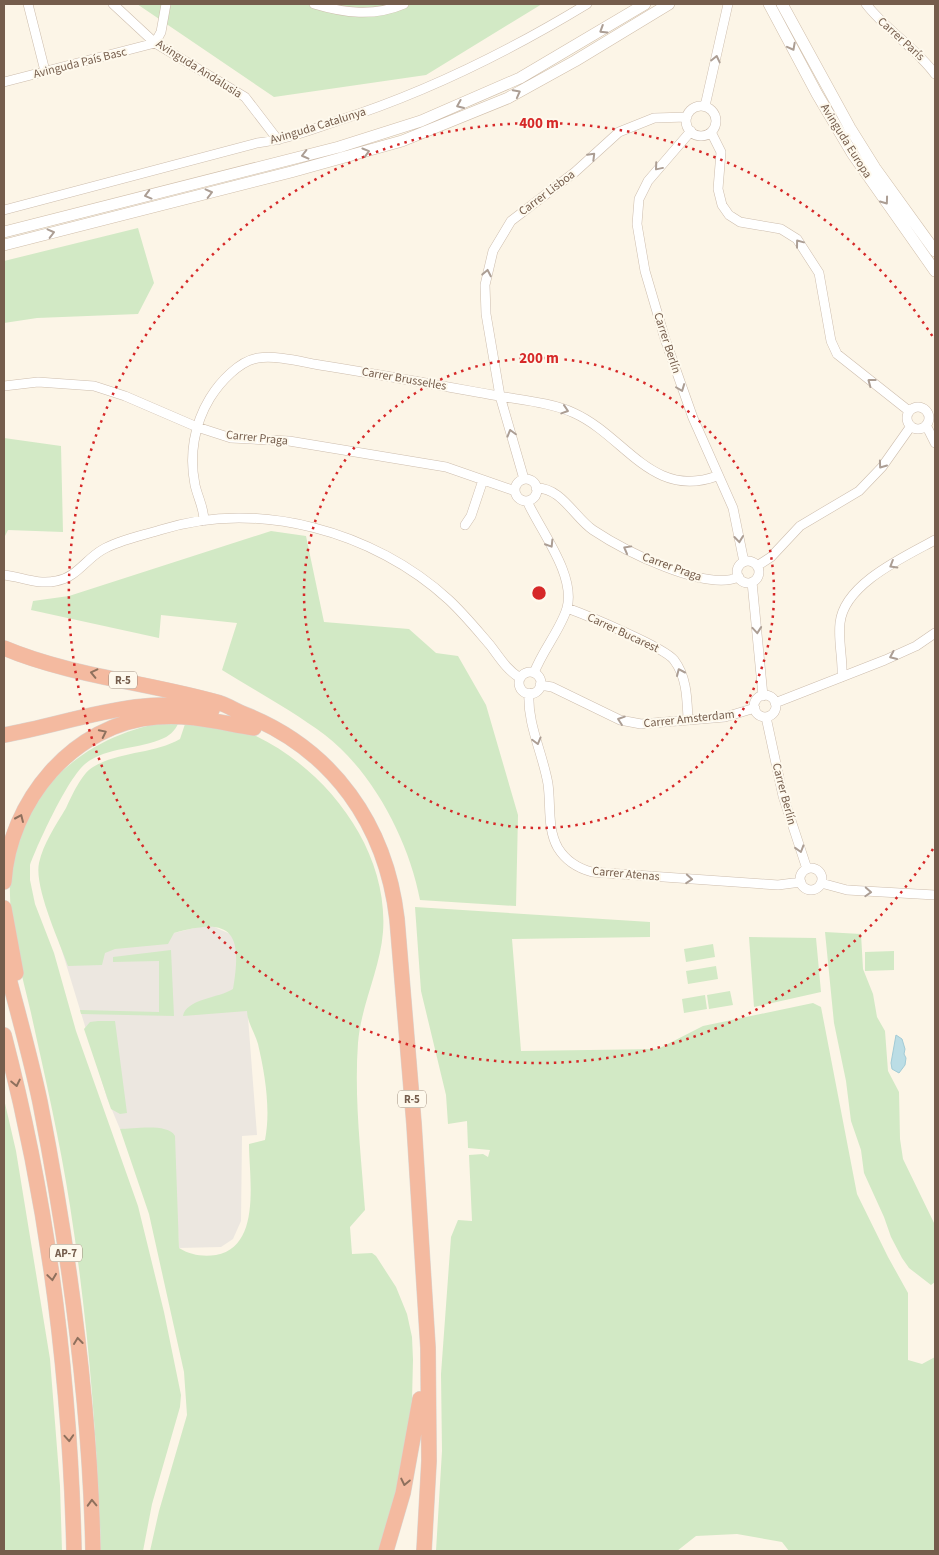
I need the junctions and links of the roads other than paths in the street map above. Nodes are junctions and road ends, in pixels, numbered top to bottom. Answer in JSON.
{"nodes":[{"id":1,"x":28,"y":4,"type":"edge"},
{"id":2,"x":113,"y":4,"type":"edge"},
{"id":3,"x":166,"y":4,"type":"edge"},
{"id":4,"x":314,"y":4,"type":"edge"},
{"id":5,"x":404,"y":4,"type":"edge"},
{"id":6,"x":587,"y":4,"type":"edge"},
{"id":7,"x":645,"y":4,"type":"edge"},
{"id":8,"x":669,"y":4,"type":"edge"},
{"id":9,"x":728,"y":4,"type":"edge"},
{"id":10,"x":769,"y":4,"type":"edge"},
{"id":11,"x":782,"y":4,"type":"edge"},
{"id":12,"x":866,"y":4,"type":"edge"},
{"id":13,"x":155,"y":43,"type":"junction"},
{"id":14,"x":45,"y":72,"type":"junction"},
{"id":15,"x":935,"y":74,"type":"edge"},
{"id":16,"x":4,"y":82,"type":"edge"},
{"id":17,"x":705,"y":106,"type":"junction"},
{"id":18,"x":687,"y":117,"type":"junction"},
{"id":19,"x":691,"y":131,"type":"junction"},
{"id":20,"x":711,"y":132,"type":"junction"},
{"id":21,"x":278,"y":140,"type":"junction"},
{"id":22,"x":4,"y":210,"type":"edge"},
{"id":23,"x":4,"y":232,"type":"edge"},
{"id":24,"x":4,"y":245,"type":"edge"},
{"id":25,"x":935,"y":251,"type":"edge"},
{"id":26,"x":935,"y":271,"type":"edge"},
{"id":27,"x":4,"y":386,"type":"edge"},
{"id":28,"x":500,"y":396,"type":"junction"},
{"id":29,"x":909,"y":411,"type":"junction"},
{"id":30,"x":926,"y":425,"type":"junction"},
{"id":31,"x":197,"y":426,"type":"junction"},
{"id":32,"x":911,"y":426,"type":"junction"},
{"id":33,"x":935,"y":443,"type":"edge"},
{"id":34,"x":717,"y":476,"type":"junction"},
{"id":35,"x":524,"y":479,"type":"junction"},
{"id":36,"x":483,"y":480,"type":"junction"},
{"id":37,"x":536,"y":488,"type":"junction"},
{"id":38,"x":515,"y":490,"type":"junction"},
{"id":39,"x":528,"y":501,"type":"junction"},
{"id":40,"x":204,"y":521,"type":"junction"},
{"id":41,"x":465,"y":525,"type":"dead end"},
{"id":42,"x":935,"y":540,"type":"edge"},
{"id":43,"x":744,"y":562,"type":"junction"},
{"id":44,"x":757,"y":566,"type":"junction"},
{"id":45,"x":4,"y":575,"type":"edge"},
{"id":46,"x":739,"y":577,"type":"junction"},
{"id":47,"x":752,"y":582,"type":"junction"},
{"id":48,"x":567,"y":608,"type":"junction"},
{"id":49,"x":935,"y":633,"type":"edge"},
{"id":50,"x":4,"y":648,"type":"edge"},
{"id":51,"x":534,"y":673,"type":"junction"},
{"id":52,"x":842,"y":677,"type":"junction"},
{"id":53,"x":520,"y":678,"type":"junction"},
{"id":54,"x":540,"y":685,"type":"junction"},
{"id":55,"x":529,"y":694,"type":"junction"},
{"id":56,"x":763,"y":696,"type":"junction"},
{"id":57,"x":775,"y":704,"type":"junction"},
{"id":58,"x":755,"y":708,"type":"junction"},
{"id":59,"x":242,"y":713,"type":"junction"},
{"id":60,"x":766,"y":717,"type":"junction"},
{"id":61,"x":688,"y":719,"type":"junction"},
{"id":62,"x":4,"y":728,"type":"edge"},
{"id":63,"x":254,"y":728,"type":"junction"},
{"id":64,"x":4,"y":735,"type":"edge"},
{"id":65,"x":807,"y":869,"type":"junction"},
{"id":66,"x":4,"y":882,"type":"edge"},
{"id":67,"x":801,"y":882,"type":"junction"},
{"id":68,"x":821,"y":883,"type":"junction"},
{"id":69,"x":935,"y":895,"type":"edge"},
{"id":70,"x":4,"y":908,"type":"edge"},
{"id":71,"x":4,"y":959,"type":"edge"},
{"id":72,"x":4,"y":1035,"type":"edge"},
{"id":73,"x":71,"y":1276,"type":"junction"},
{"id":74,"x":420,"y":1399,"type":"junction"},
{"id":75,"x":74,"y":1551,"type":"edge"},
{"id":76,"x":93,"y":1551,"type":"edge"},
{"id":77,"x":386,"y":1551,"type":"edge"},
{"id":78,"x":415,"y":1551,"type":"edge"},
{"id":79,"x":424,"y":1551,"type":"edge"}],
"edges":[{"from":1,"to":14,"type":"street"},
{"from":2,"to":13,"type":"street","name":"Avinguda Andalusia"},
{"from":3,"to":13,"type":"street"},
{"from":4,"to":5,"type":"street"},
{"from":6,"to":21,"type":"street","name":"Avinguda Catalunya"},
{"from":7,"to":23,"type":"main road","one_way":true},
{"from":24,"to":8,"type":"main road","one_way":true},
{"from":17,"to":9,"type":"street","one_way":true},
{"from":10,"to":26,"type":"main road","name":"Avinguda Europa","one_way":true},
{"from":11,"to":25,"type":"main road","name":"Avinguda Europa"},
{"from":12,"to":15,"type":"street","name":"Carrer París"},
{"from":13,"to":14,"type":"street","name":"Avinguda País Basc"},
{"from":13,"to":21,"type":"street","name":"Avinguda Andalusia"},
{"from":14,"to":16,"type":"street","name":"Avinguda País Basc"},
{"from":17,"to":18,"type":"street"},
{"from":17,"to":20,"type":"street"},
{"from":18,"to":19,"type":"street"},
{"from":28,"to":18,"type":"street","name":"Carrer Lisboa","one_way":true},
{"from":19,"to":20,"type":"street"},
{"from":19,"to":34,"type":"street","name":"Carrer Berlín","one_way":true},
{"from":29,"to":20,"type":"street","one_way":true},
{"from":21,"to":22,"type":"street","name":"Avinguda Catalunya"},
{"from":27,"to":31,"type":"street","name":"Carrer Praga"},
{"from":28,"to":31,"type":"street","name":"Carrer Brussel·les"},
{"from":28,"to":34,"type":"street","name":"Carrer Brussel·les","one_way":true},
{"from":35,"to":28,"type":"street","name":"Carrer Lisboa","one_way":true},
{"from":29,"to":30,"type":"street"},
{"from":29,"to":32,"type":"street"},
{"from":30,"to":32,"type":"street"},
{"from":30,"to":33,"type":"street"},
{"from":31,"to":36,"type":"street","name":"Carrer Praga"},
{"from":31,"to":40,"type":"street","name":"Carrer Brussel·les"},
{"from":32,"to":44,"type":"street","one_way":true},
{"from":34,"to":43,"type":"street","name":"Carrer Berlín","one_way":true},
{"from":35,"to":37,"type":"street"},
{"from":35,"to":38,"type":"street"},
{"from":36,"to":38,"type":"street","name":"Carrer Praga"},
{"from":36,"to":41,"type":"street"},
{"from":37,"to":39,"type":"street"},
{"from":46,"to":37,"type":"street","name":"Carrer Praga","one_way":true},
{"from":38,"to":39,"type":"street"},
{"from":39,"to":48,"type":"street","one_way":true},
{"from":40,"to":45,"type":"street"},
{"from":40,"to":53,"type":"street"},
{"from":42,"to":52,"type":"street","one_way":true},
{"from":43,"to":44,"type":"street"},
{"from":43,"to":46,"type":"street"},
{"from":44,"to":47,"type":"street"},
{"from":46,"to":47,"type":"street"},
{"from":47,"to":56,"type":"street","one_way":true},
{"from":48,"to":51,"type":"street"},
{"from":61,"to":48,"type":"street","name":"Carrer Bucarest","one_way":true},
{"from":49,"to":52,"type":"street","one_way":true},
{"from":59,"to":50,"type":"highway","number":"R-5","one_way":true},
{"from":51,"to":53,"type":"street"},
{"from":51,"to":54,"type":"street"},
{"from":52,"to":57,"type":"street"},
{"from":53,"to":55,"type":"street"},
{"from":54,"to":55,"type":"street"},
{"from":61,"to":54,"type":"street","name":"Carrer Amsterdam","one_way":true},
{"from":55,"to":67,"type":"street","name":"Carrer Atenas","one_way":true},
{"from":56,"to":57,"type":"street"},
{"from":56,"to":58,"type":"street"},
{"from":57,"to":60,"type":"street"},
{"from":58,"to":60,"type":"street"},
{"from":58,"to":61,"type":"street","name":"Carrer Amsterdam"},
{"from":59,"to":62,"type":"highway","number":"R-5"},
{"from":59,"to":79,"type":"highway","number":"R-5"},
{"from":60,"to":65,"type":"street","name":"Carrer Berlín","one_way":true},
{"from":63,"to":64,"type":"highway"},
{"from":66,"to":63,"type":"highway","one_way":true},
{"from":63,"to":74,"type":"highway"},
{"from":65,"to":67,"type":"street"},
{"from":65,"to":68,"type":"street"},
{"from":67,"to":68,"type":"street"},
{"from":68,"to":69,"type":"street","one_way":true},
{"from":70,"to":73,"type":"highway"},
{"from":71,"to":73,"type":"highway","number":"AP-7"},
{"from":72,"to":75,"type":"highway","number":"AP-7","one_way":true},
{"from":76,"to":73,"type":"highway","number":"AP-7","one_way":true},
{"from":74,"to":77,"type":"highway","one_way":true},
{"from":74,"to":78,"type":"highway"}]}
